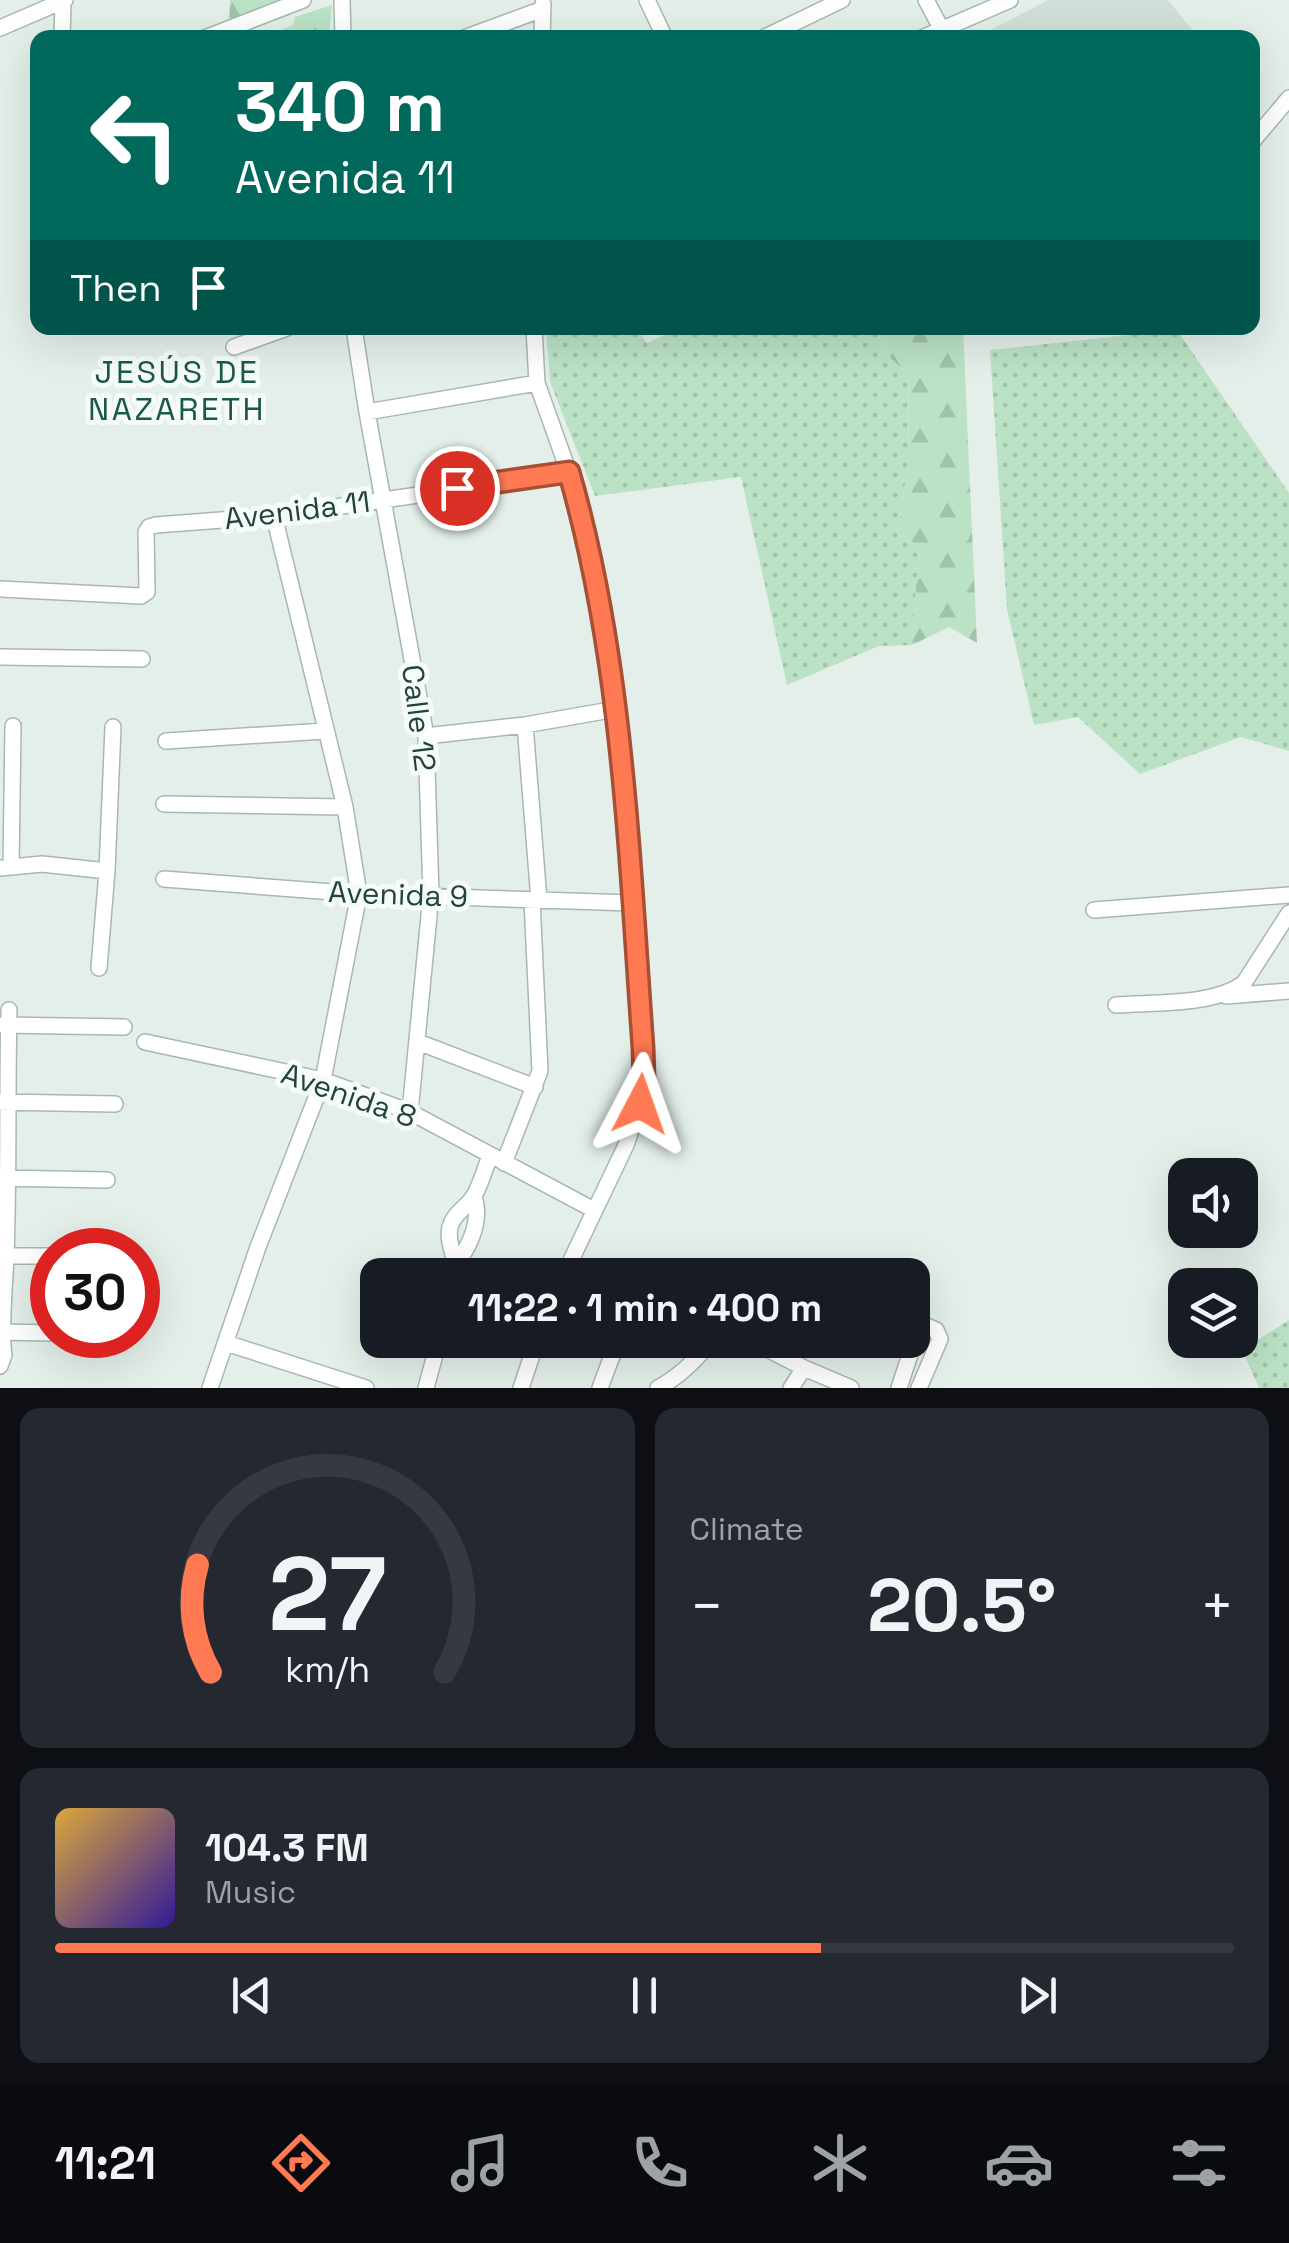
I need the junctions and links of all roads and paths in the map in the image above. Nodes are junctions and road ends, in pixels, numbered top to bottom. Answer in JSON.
{"nodes":[{"id":1,"x":64,"y":0,"type":"edge"},
{"id":2,"x":304,"y":0,"type":"edge"},
{"id":3,"x":342,"y":0,"type":"edge"},
{"id":4,"x":646,"y":0,"type":"edge"},
{"id":5,"x":926,"y":0,"type":"edge"},
{"id":6,"x":1010,"y":0,"type":"edge"},
{"id":7,"x":836,"y":1,"type":"edge"},
{"id":8,"x":543,"y":5,"type":"edge"},
{"id":9,"x":34,"y":6,"type":"edge"},
{"id":10,"x":0,"y":28,"type":"edge"},
{"id":11,"x":62,"y":30,"type":"edge"},
{"id":12,"x":226,"y":30,"type":"edge"},
{"id":13,"x":342,"y":30,"type":"edge"},
{"id":14,"x":483,"y":30,"type":"edge"},
{"id":15,"x":542,"y":30,"type":"edge"},
{"id":16,"x":661,"y":30,"type":"edge"},
{"id":17,"x":779,"y":30,"type":"edge"},
{"id":18,"x":942,"y":30,"type":"joint"},
{"id":19,"x":1289,"y":98,"type":"edge"},
{"id":20,"x":1260,"y":132,"type":"edge"},
{"id":21,"x":266,"y":335,"type":"edge"},
{"id":22,"x":355,"y":335,"type":"edge"},
{"id":23,"x":534,"y":335,"type":"edge"},
{"id":24,"x":234,"y":346,"type":"dead end"},
{"id":25,"x":537,"y":383,"type":"junction"},
{"id":26,"x":367,"y":412,"type":"junction"},
{"id":27,"x":569,"y":472,"type":"junction"},
{"id":28,"x":383,"y":498,"type":"junction"},
{"id":29,"x":274,"y":516,"type":"junction"},
{"id":30,"x":0,"y":588,"type":"edge"},
{"id":31,"x":0,"y":657,"type":"edge"},
{"id":32,"x":142,"y":659,"type":"dead end"},
{"id":33,"x":616,"y":709,"type":"junction"},
{"id":34,"x":525,"y":725,"type":"junction"},
{"id":35,"x":12,"y":726,"type":"dead end"},
{"id":36,"x":113,"y":727,"type":"dead end"},
{"id":37,"x":326,"y":731,"type":"junction"},
{"id":38,"x":426,"y":736,"type":"junction"},
{"id":39,"x":166,"y":741,"type":"dead end"},
{"id":40,"x":164,"y":804,"type":"dead end"},
{"id":41,"x":345,"y":806,"type":"junction"},
{"id":42,"x":5,"y":868,"type":"edge"},
{"id":43,"x":108,"y":871,"type":"junction"},
{"id":44,"x":164,"y":879,"type":"dead end"},
{"id":45,"x":359,"y":894,"type":"junction"},
{"id":46,"x":431,"y":895,"type":"junction"},
{"id":47,"x":1289,"y":895,"type":"edge"},
{"id":48,"x":536,"y":900,"type":"junction"},
{"id":49,"x":632,"y":903,"type":"junction"},
{"id":50,"x":1094,"y":910,"type":"dead end"},
{"id":51,"x":1289,"y":912,"type":"edge"},
{"id":52,"x":99,"y":968,"type":"dead end"},
{"id":53,"x":1289,"y":992,"type":"edge"},
{"id":54,"x":1217,"y":996,"type":"junction"},
{"id":55,"x":1116,"y":1004,"type":"dead end"},
{"id":56,"x":6,"y":1020,"type":"edge"},
{"id":57,"x":124,"y":1027,"type":"dead end"},
{"id":58,"x":145,"y":1042,"type":"dead end"},
{"id":59,"x":418,"y":1042,"type":"junction"},
{"id":60,"x":323,"y":1080,"type":"junction"},
{"id":61,"x":534,"y":1086,"type":"junction"},
{"id":62,"x":4,"y":1102,"type":"edge"},
{"id":63,"x":115,"y":1104,"type":"dead end"},
{"id":64,"x":410,"y":1112,"type":"junction"},
{"id":65,"x":497,"y":1160,"type":"junction"},
{"id":66,"x":3,"y":1178,"type":"edge"},
{"id":67,"x":107,"y":1180,"type":"dead end"},
{"id":68,"x":474,"y":1196,"type":"junction"},
{"id":69,"x":594,"y":1210,"type":"junction"},
{"id":70,"x":3,"y":1256,"type":"edge"},
{"id":71,"x":30,"y":1256,"type":"edge"},
{"id":72,"x":453,"y":1258,"type":"edge"},
{"id":73,"x":461,"y":1258,"type":"edge"},
{"id":74,"x":572,"y":1258,"type":"edge"},
{"id":75,"x":30,"y":1337,"type":"edge"},
{"id":76,"x":226,"y":1342,"type":"junction"},
{"id":77,"x":1,"y":1343,"type":"edge"},
{"id":78,"x":434,"y":1358,"type":"edge"},
{"id":79,"x":531,"y":1358,"type":"edge"},
{"id":80,"x":611,"y":1358,"type":"edge"},
{"id":81,"x":698,"y":1358,"type":"edge"},
{"id":82,"x":791,"y":1358,"type":"edge"},
{"id":83,"x":0,"y":1366,"type":"edge"},
{"id":84,"x":804,"y":1368,"type":"junction"},
{"id":85,"x":210,"y":1388,"type":"edge"},
{"id":86,"x":366,"y":1388,"type":"edge"},
{"id":87,"x":426,"y":1388,"type":"edge"},
{"id":88,"x":521,"y":1388,"type":"edge"},
{"id":89,"x":600,"y":1388,"type":"edge"},
{"id":90,"x":658,"y":1388,"type":"edge"},
{"id":91,"x":791,"y":1388,"type":"edge"},
{"id":92,"x":850,"y":1388,"type":"edge"},
{"id":93,"x":899,"y":1388,"type":"edge"},
{"id":94,"x":920,"y":1388,"type":"edge"}],
"edges":[{"from":1,"to":9,"type":"street"},
{"from":1,"to":11,"type":"street"},
{"from":2,"to":12,"type":"street"},
{"from":3,"to":13,"type":"street"},
{"from":4,"to":16,"type":"street"},
{"from":5,"to":18,"type":"street"},
{"from":6,"to":18,"type":"street"},
{"from":7,"to":17,"type":"street"},
{"from":8,"to":14,"type":"street"},
{"from":8,"to":15,"type":"street"},
{"from":9,"to":10,"type":"street"},
{"from":19,"to":20,"type":"street"},
{"from":21,"to":24,"type":"street"},
{"from":22,"to":26,"type":"street","name":"Calle 12"},
{"from":23,"to":25,"type":"street"},
{"from":25,"to":26,"type":"street"},
{"from":25,"to":27,"type":"street"},
{"from":26,"to":28,"type":"street","name":"Calle 12"},
{"from":27,"to":28,"type":"street","name":"Avenida 11"},
{"from":27,"to":33,"type":"street"},
{"from":28,"to":29,"type":"street","name":"Avenida 11"},
{"from":28,"to":38,"type":"street","name":"Calle 12"},
{"from":29,"to":30,"type":"street","name":"Avenida 11"},
{"from":29,"to":37,"type":"street"},
{"from":31,"to":32,"type":"street"},
{"from":33,"to":34,"type":"street"},
{"from":33,"to":49,"type":"street"},
{"from":34,"to":38,"type":"street"},
{"from":34,"to":48,"type":"street"},
{"from":35,"to":42,"type":"street"},
{"from":36,"to":43,"type":"street"},
{"from":37,"to":39,"type":"street"},
{"from":37,"to":41,"type":"street"},
{"from":38,"to":46,"type":"street","name":"Calle 12"},
{"from":40,"to":41,"type":"street"},
{"from":41,"to":45,"type":"street"},
{"from":42,"to":43,"type":"street"},
{"from":43,"to":52,"type":"street"},
{"from":44,"to":45,"type":"street","name":"Avenida 9"},
{"from":45,"to":46,"type":"street","name":"Avenida 9"},
{"from":45,"to":60,"type":"street"},
{"from":46,"to":48,"type":"street","name":"Avenida 9"},
{"from":46,"to":59,"type":"street","name":"Calle 12"},
{"from":47,"to":50,"type":"street"},
{"from":48,"to":49,"type":"street","name":"Avenida 9"},
{"from":48,"to":61,"type":"street"},
{"from":49,"to":69,"type":"street"},
{"from":51,"to":54,"type":"street"},
{"from":53,"to":54,"type":"street"},
{"from":54,"to":55,"type":"street"},
{"from":56,"to":57,"type":"street"},
{"from":56,"to":62,"type":"street"},
{"from":58,"to":60,"type":"street","name":"Avenida 8"},
{"from":59,"to":61,"type":"street"},
{"from":59,"to":64,"type":"street","name":"Calle 12"},
{"from":60,"to":64,"type":"street","name":"Avenida 8"},
{"from":60,"to":76,"type":"street"},
{"from":61,"to":65,"type":"street"},
{"from":62,"to":63,"type":"street"},
{"from":62,"to":66,"type":"street"},
{"from":64,"to":65,"type":"street","name":"Avenida 8"},
{"from":65,"to":68,"type":"street"},
{"from":65,"to":69,"type":"street","name":"Avenida 8"},
{"from":66,"to":67,"type":"street"},
{"from":66,"to":70,"type":"street"},
{"from":68,"to":72,"type":"street"},
{"from":68,"to":73,"type":"street"},
{"from":69,"to":74,"type":"street"},
{"from":70,"to":71,"type":"street"},
{"from":70,"to":77,"type":"street"},
{"from":75,"to":77,"type":"street"},
{"from":76,"to":85,"type":"street"},
{"from":76,"to":86,"type":"street"},
{"from":77,"to":83,"type":"street"},
{"from":78,"to":87,"type":"street"},
{"from":79,"to":88,"type":"street"},
{"from":80,"to":89,"type":"street"},
{"from":81,"to":90,"type":"street"},
{"from":82,"to":84,"type":"street"},
{"from":84,"to":91,"type":"street"},
{"from":84,"to":92,"type":"street"},
{"from":93,"to":94,"type":"street"}]}
